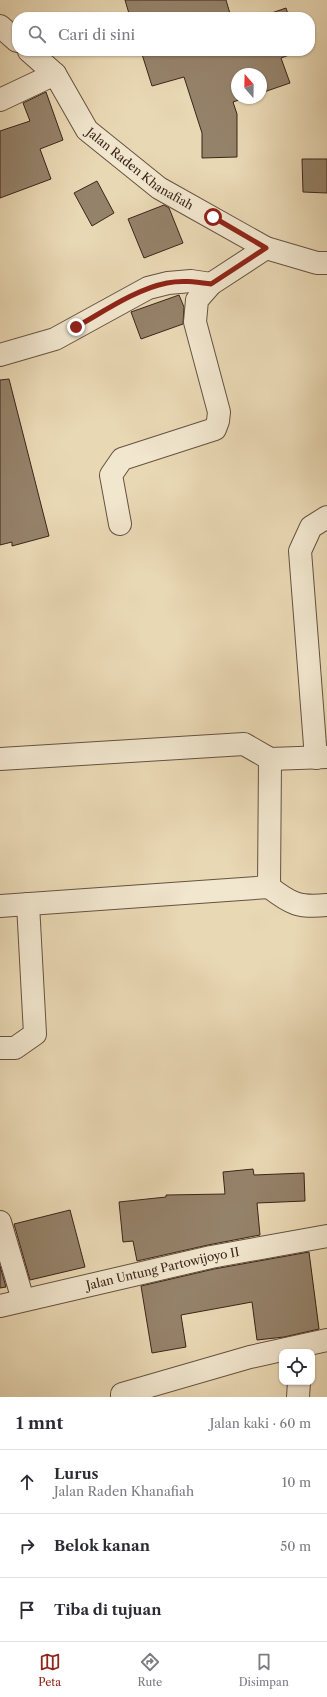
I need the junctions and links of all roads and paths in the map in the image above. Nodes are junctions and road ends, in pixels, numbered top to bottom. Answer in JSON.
{"nodes":[{"id":1,"x":0,"y":26,"type":"edge"},
{"id":2,"x":12,"y":37,"type":"edge"},
{"id":3,"x":35,"y":56,"type":"edge"},
{"id":4,"x":55,"y":74,"type":"junction"},
{"id":5,"x":0,"y":100,"type":"edge"},
{"id":6,"x":266,"y":248,"type":"junction"},
{"id":7,"x":327,"y":262,"type":"edge"},
{"id":8,"x":211,"y":284,"type":"junction"},
{"id":9,"x":0,"y":355,"type":"edge"},
{"id":10,"x":327,"y":517,"type":"edge"},
{"id":11,"x":120,"y":524,"type":"dead end"},
{"id":12,"x":322,"y":757,"type":"edge"},
{"id":13,"x":0,"y":759,"type":"edge"},
{"id":14,"x":270,"y":759,"type":"junction"},
{"id":15,"x":269,"y":887,"type":"junction"},
{"id":16,"x":28,"y":904,"type":"junction"},
{"id":17,"x":327,"y":905,"type":"edge"},
{"id":18,"x":0,"y":906,"type":"edge"},
{"id":19,"x":0,"y":1048,"type":"edge"},
{"id":20,"x":0,"y":1222,"type":"edge"},
{"id":21,"x":327,"y":1236,"type":"edge"},
{"id":22,"x":23,"y":1300,"type":"junction"},
{"id":23,"x":0,"y":1306,"type":"edge"},
{"id":24,"x":327,"y":1340,"type":"edge"},
{"id":25,"x":304,"y":1348,"type":"edge"},
{"id":26,"x":299,"y":1385,"type":"edge"},
{"id":27,"x":122,"y":1397,"type":"edge"},
{"id":28,"x":298,"y":1397,"type":"edge"}],
"edges":[{"from":1,"to":2,"type":"street"},
{"from":3,"to":4,"type":"street","name":"Jalan Raden Khanafiah"},
{"from":4,"to":5,"type":"street"},
{"from":4,"to":6,"type":"street","name":"Jalan Raden Khanafiah"},
{"from":6,"to":7,"type":"street","name":"Jalan Raden Khanafiah"},
{"from":6,"to":8,"type":"street"},
{"from":8,"to":9,"type":"street"},
{"from":8,"to":11,"type":"street"},
{"from":10,"to":12,"type":"street"},
{"from":12,"to":14,"type":"street"},
{"from":13,"to":14,"type":"street"},
{"from":14,"to":15,"type":"street"},
{"from":15,"to":16,"type":"street"},
{"from":15,"to":17,"type":"street"},
{"from":16,"to":18,"type":"street"},
{"from":16,"to":19,"type":"street"},
{"from":20,"to":22,"type":"street"},
{"from":21,"to":22,"type":"street","name":"Jalan Untung Partowijoyo II"},
{"from":22,"to":23,"type":"street","name":"Jalan Untung Partowijoyo II"},
{"from":24,"to":25,"type":"street"},
{"from":25,"to":27,"type":"street"},
{"from":26,"to":28,"type":"street"}]}
